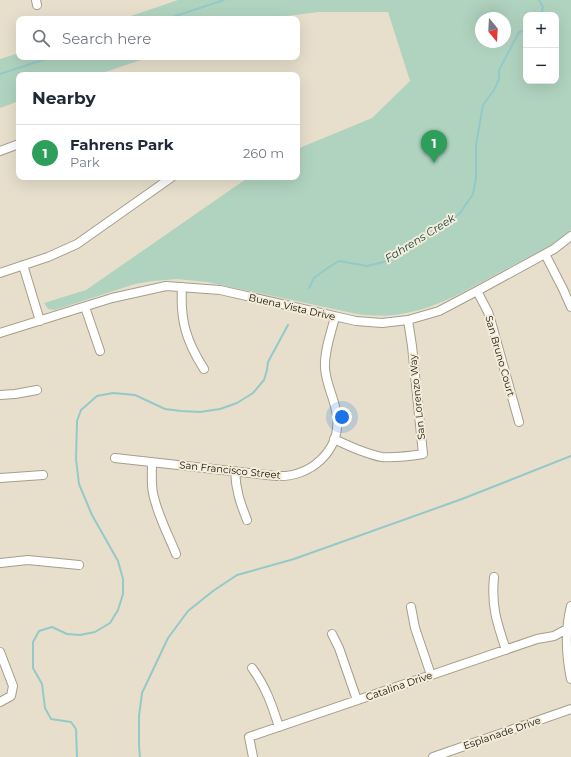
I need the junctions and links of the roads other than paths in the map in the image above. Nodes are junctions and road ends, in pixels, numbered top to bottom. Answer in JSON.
{"nodes":[{"id":1,"x":16,"y":145,"type":"edge"},
{"id":2,"x":0,"y":151,"type":"edge"},
{"id":3,"x":168,"y":180,"type":"edge"},
{"id":4,"x":571,"y":236,"type":"edge"},
{"id":5,"x":545,"y":254,"type":"junction"},
{"id":6,"x":23,"y":265,"type":"junction"},
{"id":7,"x":0,"y":272,"type":"edge"},
{"id":8,"x":182,"y":287,"type":"junction"},
{"id":9,"x":478,"y":291,"type":"junction"},
{"id":10,"x":85,"y":307,"type":"junction"},
{"id":11,"x":571,"y":307,"type":"edge"},
{"id":12,"x":335,"y":317,"type":"junction"},
{"id":13,"x":408,"y":320,"type":"junction"},
{"id":14,"x":40,"y":321,"type":"junction"},
{"id":15,"x":0,"y":333,"type":"edge"},
{"id":16,"x":100,"y":351,"type":"dead end"},
{"id":17,"x":204,"y":369,"type":"dead end"},
{"id":18,"x":37,"y":390,"type":"dead end"},
{"id":19,"x":0,"y":395,"type":"edge"},
{"id":20,"x":519,"y":422,"type":"dead end"},
{"id":21,"x":334,"y":439,"type":"junction"},
{"id":22,"x":115,"y":458,"type":"dead end"},
{"id":23,"x":152,"y":462,"type":"junction"},
{"id":24,"x":235,"y":471,"type":"junction"},
{"id":25,"x":43,"y":475,"type":"dead end"},
{"id":26,"x":0,"y":478,"type":"edge"},
{"id":27,"x":247,"y":520,"type":"dead end"},
{"id":28,"x":176,"y":554,"type":"dead end"},
{"id":29,"x":0,"y":563,"type":"edge"},
{"id":30,"x":79,"y":565,"type":"dead end"},
{"id":31,"x":494,"y":577,"type":"dead end"},
{"id":32,"x":571,"y":606,"type":"edge"},
{"id":33,"x":411,"y":607,"type":"dead end"},
{"id":34,"x":567,"y":630,"type":"junction"},
{"id":35,"x":332,"y":634,"type":"dead end"},
{"id":36,"x":506,"y":650,"type":"junction"},
{"id":37,"x":0,"y":652,"type":"edge"},
{"id":38,"x":252,"y":668,"type":"dead end"},
{"id":39,"x":431,"y":675,"type":"junction"},
{"id":40,"x":571,"y":679,"type":"edge"},
{"id":41,"x":357,"y":700,"type":"junction"},
{"id":42,"x":0,"y":702,"type":"edge"},
{"id":43,"x":571,"y":709,"type":"edge"},
{"id":44,"x":279,"y":727,"type":"junction"},
{"id":45,"x":253,"y":757,"type":"edge"},
{"id":46,"x":432,"y":757,"type":"edge"}],
"edges":[{"from":1,"to":2,"type":"street"},
{"from":3,"to":6,"type":"street"},
{"from":4,"to":5,"type":"street","name":"Buena Vista Drive"},
{"from":5,"to":9,"type":"street","name":"Buena Vista Drive"},
{"from":5,"to":11,"type":"street"},
{"from":6,"to":7,"type":"street"},
{"from":6,"to":14,"type":"street"},
{"from":8,"to":10,"type":"street","name":"Buena Vista Drive"},
{"from":8,"to":12,"type":"street","name":"Buena Vista Drive"},
{"from":8,"to":17,"type":"street"},
{"from":9,"to":13,"type":"street","name":"Buena Vista Drive"},
{"from":9,"to":20,"type":"street","name":"San Bruno Court"},
{"from":10,"to":14,"type":"street","name":"Buena Vista Drive"},
{"from":10,"to":16,"type":"street"},
{"from":12,"to":13,"type":"street","name":"Buena Vista Drive"},
{"from":12,"to":21,"type":"street","name":"San Francisco Street"},
{"from":13,"to":21,"type":"street","name":"San Lorenzo Way"},
{"from":14,"to":15,"type":"street","name":"Buena Vista Drive"},
{"from":18,"to":19,"type":"street"},
{"from":21,"to":24,"type":"street","name":"San Francisco Street"},
{"from":22,"to":23,"type":"street","name":"San Francisco Street"},
{"from":23,"to":24,"type":"street","name":"San Francisco Street"},
{"from":23,"to":28,"type":"street"},
{"from":24,"to":27,"type":"street"},
{"from":25,"to":26,"type":"street"},
{"from":29,"to":30,"type":"street"},
{"from":31,"to":36,"type":"street"},
{"from":32,"to":34,"type":"street"},
{"from":33,"to":39,"type":"street"},
{"from":34,"to":36,"type":"street","name":"Catalina Drive"},
{"from":34,"to":40,"type":"street"},
{"from":35,"to":41,"type":"street"},
{"from":36,"to":39,"type":"street","name":"Catalina Drive"},
{"from":37,"to":42,"type":"street"},
{"from":38,"to":44,"type":"street"},
{"from":39,"to":41,"type":"street","name":"Catalina Drive"},
{"from":41,"to":44,"type":"street","name":"Catalina Drive"},
{"from":43,"to":46,"type":"street","name":"Esplanade Drive"},
{"from":44,"to":45,"type":"street","name":"Catalina Drive"}]}
